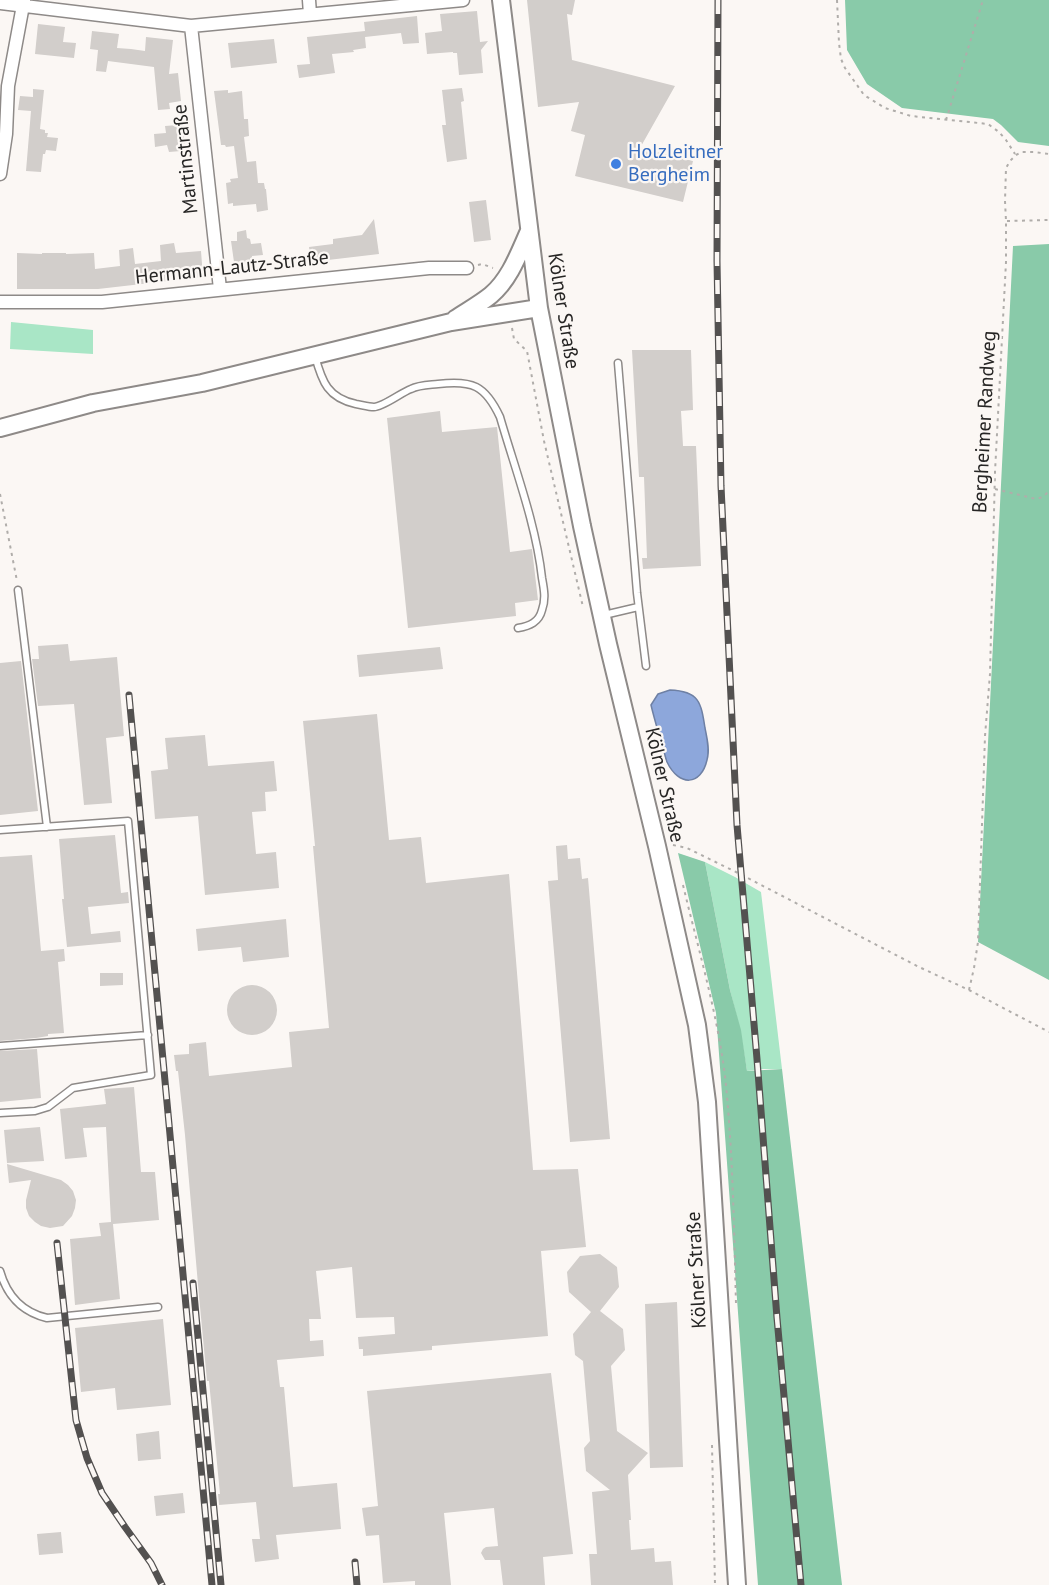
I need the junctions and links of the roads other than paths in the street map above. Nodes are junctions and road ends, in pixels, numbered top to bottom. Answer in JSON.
{"nodes":[{"id":1,"x":309,"y":0,"type":"edge"},
{"id":2,"x":463,"y":0,"type":"edge"},
{"id":3,"x":501,"y":0,"type":"edge"},
{"id":4,"x":0,"y":3,"type":"edge"},
{"id":5,"x":23,"y":3,"type":"edge"},
{"id":6,"x":310,"y":14,"type":"junction"},
{"id":7,"x":191,"y":26,"type":"junction"},
{"id":8,"x":0,"y":174,"type":"edge"},
{"id":9,"x":529,"y":230,"type":"junction"},
{"id":10,"x":467,"y":268,"type":"dead end"},
{"id":11,"x":220,"y":289,"type":"junction"},
{"id":12,"x":0,"y":302,"type":"edge"},
{"id":13,"x":539,"y":308,"type":"junction"},
{"id":14,"x":451,"y":322,"type":"junction"},
{"id":15,"x":315,"y":355,"type":"junction"},
{"id":16,"x":618,"y":363,"type":"dead end"},
{"id":17,"x":0,"y":428,"type":"edge"},
{"id":18,"x":18,"y":590,"type":"road end"},
{"id":19,"x":638,"y":607,"type":"junction"},
{"id":20,"x":602,"y":615,"type":"junction"},
{"id":21,"x":518,"y":628,"type":"dead end"},
{"id":22,"x":646,"y":666,"type":"dead end"},
{"id":23,"x":46,"y":827,"type":"junction"},
{"id":24,"x":0,"y":830,"type":"edge"},
{"id":25,"x":148,"y":1035,"type":"junction"},
{"id":26,"x":0,"y":1046,"type":"edge"},
{"id":27,"x":0,"y":1113,"type":"edge"},
{"id":28,"x":0,"y":1271,"type":"edge"},
{"id":29,"x":158,"y":1306,"type":"dead end"},
{"id":30,"x":737,"y":1585,"type":"edge"}],
"edges":[{"from":1,"to":6,"type":"street"},
{"from":2,"to":6,"type":"street"},
{"from":3,"to":9,"type":"main road","name":"Kölner Straße"},
{"from":4,"to":5,"type":"street"},
{"from":5,"to":7,"type":"street"},
{"from":5,"to":8,"type":"street"},
{"from":6,"to":7,"type":"street"},
{"from":7,"to":11,"type":"street","name":"Martinstraße"},
{"from":9,"to":13,"type":"main road","name":"Kölner Straße"},
{"from":9,"to":14,"type":"main road"},
{"from":10,"to":11,"type":"street","name":"Hermann-Lautz-Straße"},
{"from":11,"to":12,"type":"street","name":"Hermann-Lautz-Straße"},
{"from":13,"to":14,"type":"main road"},
{"from":13,"to":20,"type":"main road","name":"Kölner Straße"},
{"from":14,"to":15,"type":"main road"},
{"from":15,"to":17,"type":"main road"},
{"from":15,"to":21,"type":"lane"},
{"from":16,"to":19,"type":"lane"},
{"from":18,"to":23,"type":"lane"},
{"from":19,"to":20,"type":"lane"},
{"from":19,"to":22,"type":"lane"},
{"from":20,"to":30,"type":"main road","name":"Kölner Straße"},
{"from":23,"to":24,"type":"lane"},
{"from":23,"to":25,"type":"lane"},
{"from":25,"to":26,"type":"lane"},
{"from":25,"to":27,"type":"lane"},
{"from":28,"to":29,"type":"lane"}]}
